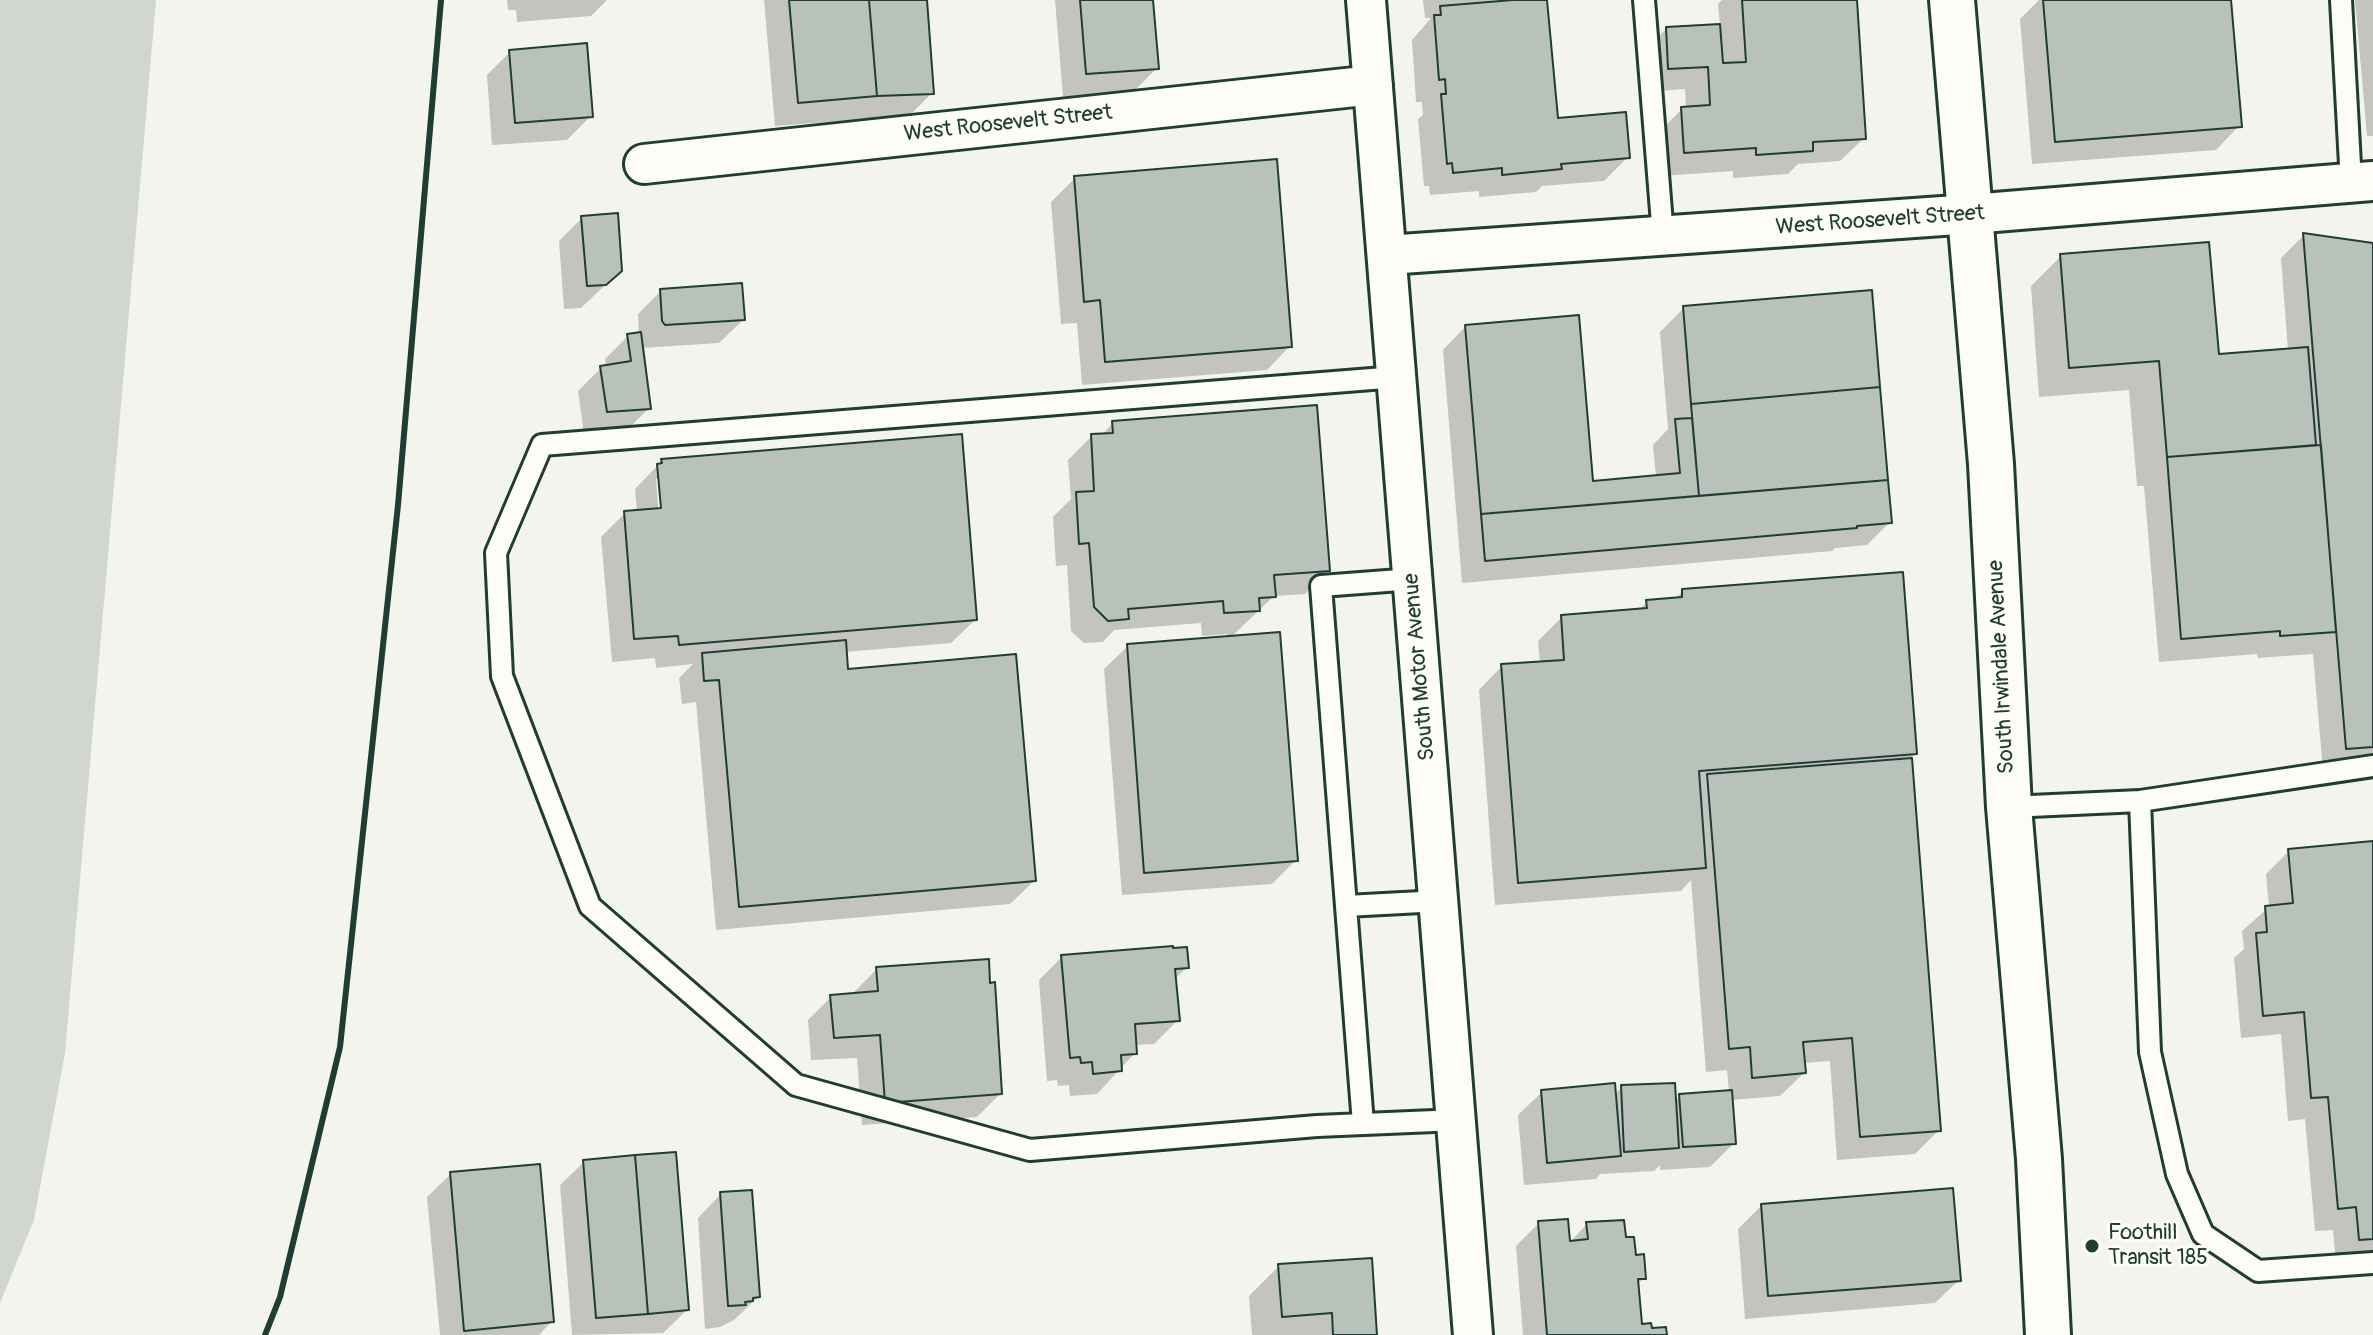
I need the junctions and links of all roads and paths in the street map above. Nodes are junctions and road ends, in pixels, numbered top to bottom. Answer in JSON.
{"nodes":[{"id":1,"x":1366,"y":0,"type":"edge"},
{"id":2,"x":1644,"y":0,"type":"edge"},
{"id":3,"x":1952,"y":0,"type":"edge"},
{"id":4,"x":2341,"y":0,"type":"edge"},
{"id":5,"x":1373,"y":85,"type":"junction"},
{"id":6,"x":644,"y":164,"type":"dead end"},
{"id":7,"x":2362,"y":182,"type":"edge"},
{"id":8,"x":1971,"y":214,"type":"junction"},
{"id":9,"x":1663,"y":236,"type":"junction"},
{"id":10,"x":1387,"y":255,"type":"junction"},
{"id":11,"x":1397,"y":377,"type":"junction"},
{"id":12,"x":1413,"y":579,"type":"junction"},
{"id":13,"x":2373,"y":766,"type":"edge"},
{"id":14,"x":2140,"y":801,"type":"junction"},
{"id":15,"x":2009,"y":807,"type":"junction"},
{"id":16,"x":1440,"y":901,"type":"junction"},
{"id":17,"x":1346,"y":906,"type":"junction"},
{"id":18,"x":1458,"y":1120,"type":"junction"},
{"id":19,"x":1363,"y":1124,"type":"junction"},
{"id":20,"x":2373,"y":1263,"type":"edge"},
{"id":21,"x":1473,"y":1335,"type":"edge"},
{"id":22,"x":2048,"y":1335,"type":"edge"}],
"edges":[{"from":1,"to":5,"type":"street","name":"South Motor Avenue"},
{"from":2,"to":9,"type":"lane"},
{"from":3,"to":8,"type":"main road","name":"South Irwindale Avenue"},
{"from":4,"to":7,"type":"lane"},
{"from":5,"to":6,"type":"street","name":"West Roosevelt Street"},
{"from":5,"to":10,"type":"street","name":"South Motor Avenue"},
{"from":7,"to":8,"type":"street","name":"West Roosevelt Street"},
{"from":8,"to":9,"type":"street","name":"West Roosevelt Street"},
{"from":8,"to":15,"type":"main road","name":"South Irwindale Avenue"},
{"from":9,"to":10,"type":"street","name":"West Roosevelt Street"},
{"from":10,"to":11,"type":"street","name":"South Motor Avenue"},
{"from":11,"to":12,"type":"street","name":"South Motor Avenue"},
{"from":11,"to":19,"type":"lane"},
{"from":12,"to":16,"type":"street","name":"South Motor Avenue"},
{"from":12,"to":17,"type":"lane"},
{"from":13,"to":14,"type":"lane"},
{"from":14,"to":15,"type":"lane"},
{"from":14,"to":20,"type":"lane"},
{"from":15,"to":22,"type":"main road","name":"South Irwindale Avenue"},
{"from":16,"to":17,"type":"lane"},
{"from":16,"to":18,"type":"street","name":"South Motor Avenue"},
{"from":17,"to":19,"type":"lane"},
{"from":18,"to":19,"type":"lane"},
{"from":18,"to":21,"type":"street","name":"South Motor Avenue"}]}
